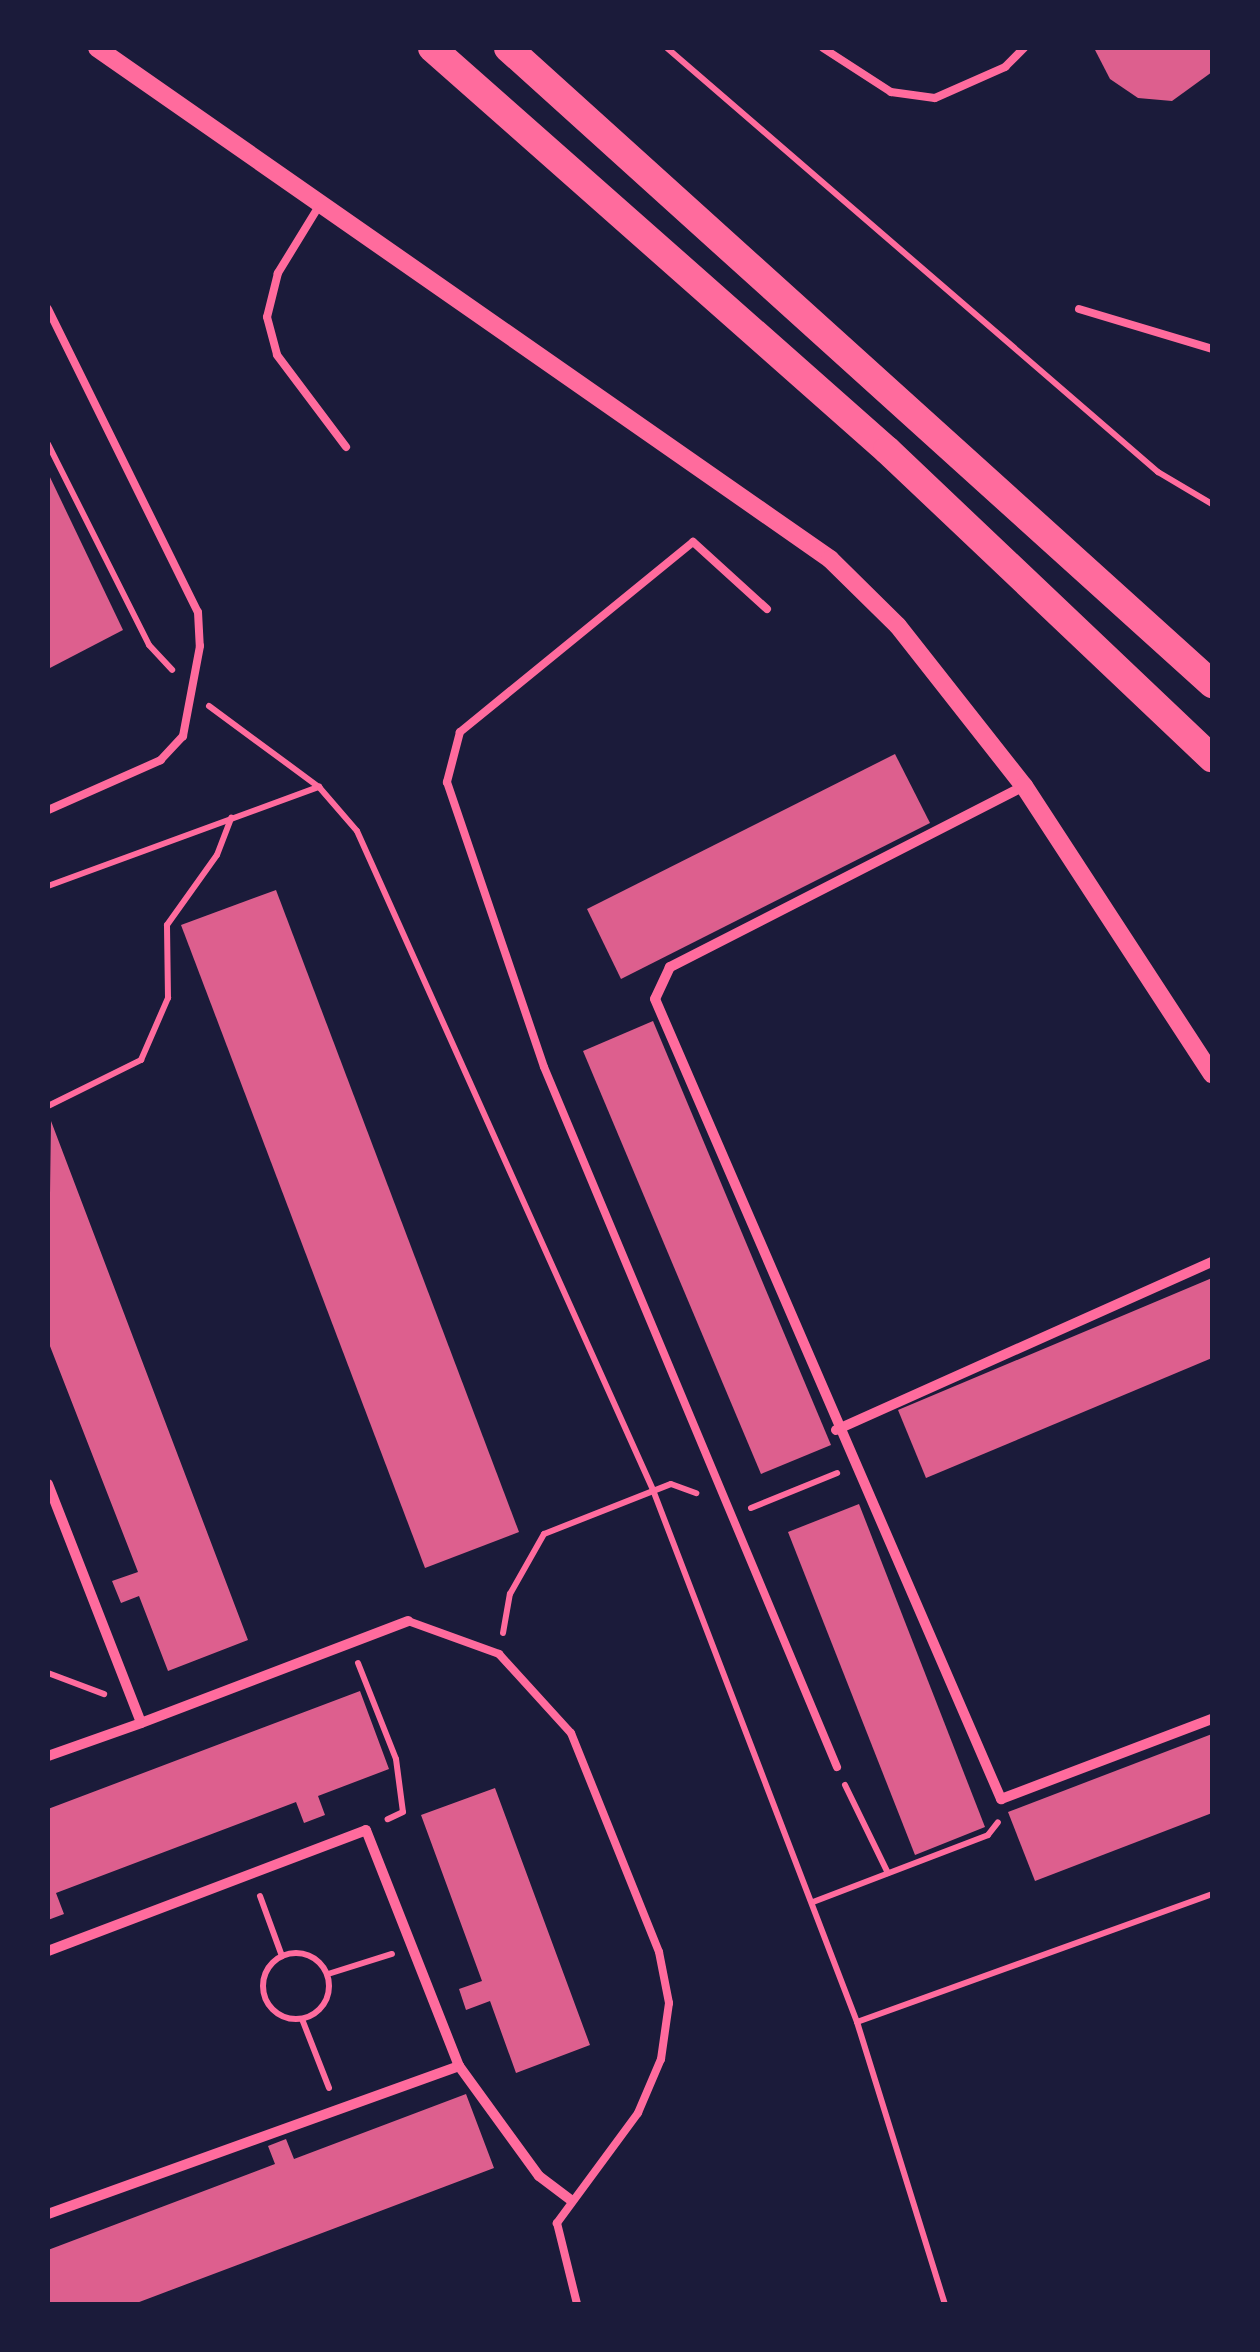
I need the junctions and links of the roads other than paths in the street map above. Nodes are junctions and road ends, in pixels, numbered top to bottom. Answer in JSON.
{"nodes":[{"id":1,"x":96,"y":48,"type":"edge"},
{"id":2,"x":432,"y":48,"type":"edge"},
{"id":3,"x":508,"y":48,"type":"edge"},
{"id":4,"x":823,"y":48,"type":"edge"},
{"id":5,"x":1024,"y":48,"type":"edge"},
{"id":6,"x":319,"y":206,"type":"junction"},
{"id":7,"x":48,"y":309,"type":"edge"},
{"id":8,"x":1079,"y":310,"type":"dead end"},
{"id":9,"x":1212,"y":349,"type":"edge"},
{"id":10,"x":346,"y":446,"type":"dead end"},
{"id":11,"x":767,"y":609,"type":"dead end"},
{"id":12,"x":1212,"y":684,"type":"edge"},
{"id":13,"x":1212,"y":758,"type":"edge"},
{"id":14,"x":1024,"y":786,"type":"junction"},
{"id":15,"x":48,"y":810,"type":"edge"},
{"id":16,"x":1212,"y":1074,"type":"edge"},
{"id":17,"x":1212,"y":1262,"type":"edge"},
{"id":18,"x":836,"y":1430,"type":"junction"},
{"id":19,"x":48,"y":1484,"type":"edge"},
{"id":20,"x":408,"y":1621,"type":"joint"},
{"id":21,"x":1212,"y":1719,"type":"edge"},
{"id":22,"x":141,"y":1723,"type":"junction"},
{"id":23,"x":48,"y":1756,"type":"edge"},
{"id":24,"x":837,"y":1767,"type":"road end"},
{"id":25,"x":48,"y":1951,"type":"edge"},
{"id":26,"x":460,"y":2066,"type":"junction"},
{"id":27,"x":570,"y":2199,"type":"junction"},
{"id":28,"x":48,"y":2214,"type":"edge"},
{"id":29,"x":577,"y":2304,"type":"edge"}],
"edges":[{"from":1,"to":6,"type":"street"},
{"from":2,"to":13,"type":"highway"},
{"from":3,"to":12,"type":"highway"},
{"from":4,"to":5,"type":"lane"},
{"from":6,"to":10,"type":"lane"},
{"from":6,"to":14,"type":"street"},
{"from":7,"to":15,"type":"lane"},
{"from":8,"to":9,"type":"lane"},
{"from":11,"to":24,"type":"lane"},
{"from":14,"to":16,"type":"street"},
{"from":14,"to":18,"type":"street"},
{"from":17,"to":18,"type":"street"},
{"from":18,"to":21,"type":"street"},
{"from":19,"to":22,"type":"street"},
{"from":20,"to":22,"type":"street"},
{"from":20,"to":27,"type":"lane"},
{"from":22,"to":23,"type":"street"},
{"from":25,"to":26,"type":"street"},
{"from":26,"to":27,"type":"street"},
{"from":26,"to":28,"type":"street"},
{"from":27,"to":29,"type":"lane"}]}
